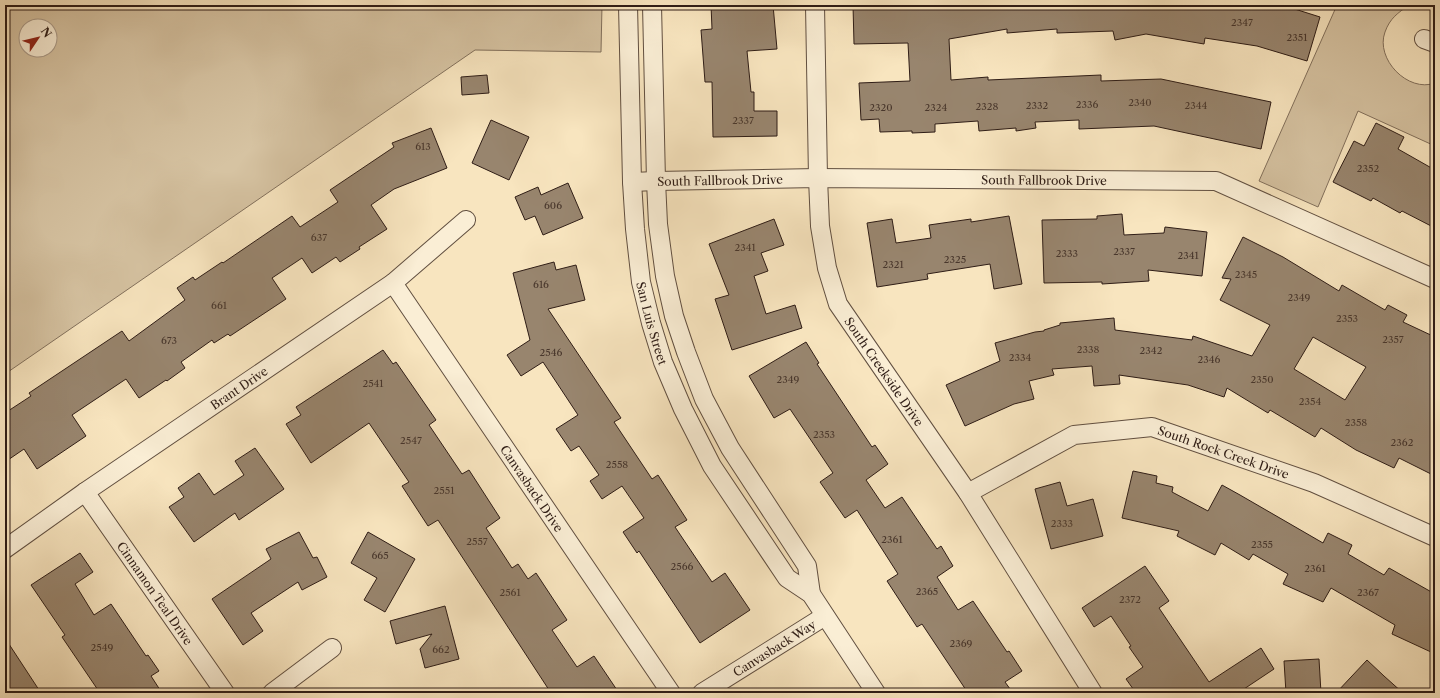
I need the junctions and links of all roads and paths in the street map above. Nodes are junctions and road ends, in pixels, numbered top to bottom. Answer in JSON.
{"nodes":[{"id":1,"x":628,"y":5,"type":"edge"},
{"id":2,"x":652,"y":5,"type":"edge"},
{"id":3,"x":815,"y":5,"type":"edge"},
{"id":4,"x":818,"y":178,"type":"junction"},
{"id":5,"x":656,"y":181,"type":"junction"},
{"id":6,"x":632,"y":182,"type":"junction"},
{"id":7,"x":466,"y":220,"type":"dead end"},
{"id":8,"x":1435,"y":279,"type":"edge"},
{"id":9,"x":393,"y":283,"type":"junction"},
{"id":10,"x":85,"y":492,"type":"junction"},
{"id":11,"x":968,"y":494,"type":"junction"},
{"id":12,"x":1435,"y":537,"type":"edge"},
{"id":13,"x":5,"y":549,"type":"edge"},
{"id":14,"x":811,"y":594,"type":"junction"},
{"id":15,"x":825,"y":616,"type":"junction"},
{"id":16,"x":332,"y":648,"type":"dead end"},
{"id":17,"x":226,"y":693,"type":"edge"},
{"id":18,"x":272,"y":693,"type":"edge"},
{"id":19,"x":671,"y":693,"type":"edge"},
{"id":20,"x":702,"y":693,"type":"edge"},
{"id":21,"x":876,"y":693,"type":"edge"},
{"id":22,"x":1093,"y":693,"type":"edge"}],
"edges":[{"from":1,"to":6,"type":"street","name":"San Luis Street"},
{"from":2,"to":5,"type":"street","name":"San Luis Street"},
{"from":3,"to":4,"type":"street","name":"South Creekside Drive"},
{"from":4,"to":5,"type":"street","name":"South Fallbrook Drive"},
{"from":4,"to":8,"type":"street","name":"South Fallbrook Drive"},
{"from":4,"to":11,"type":"street","name":"South Creekside Drive"},
{"from":5,"to":6,"type":"street","name":"South Fallbrook Drive"},
{"from":5,"to":14,"type":"street","name":"San Luis Street"},
{"from":6,"to":14,"type":"street","name":"San Luis Street"},
{"from":7,"to":9,"type":"street","name":"Brant Drive"},
{"from":9,"to":10,"type":"street","name":"Brant Drive"},
{"from":9,"to":19,"type":"street","name":"Canvasback Drive"},
{"from":10,"to":13,"type":"street","name":"Brant Drive"},
{"from":10,"to":17,"type":"street","name":"Cinnamon Teal Drive"},
{"from":11,"to":12,"type":"street","name":"South Rock Creek Drive"},
{"from":11,"to":22,"type":"street","name":"South Creekside Drive"},
{"from":14,"to":15,"type":"street","name":"San Luis Street"},
{"from":15,"to":20,"type":"street","name":"Canvasback Way"},
{"from":15,"to":21,"type":"street","name":"San Luis Street"},
{"from":16,"to":18,"type":"street"}]}
